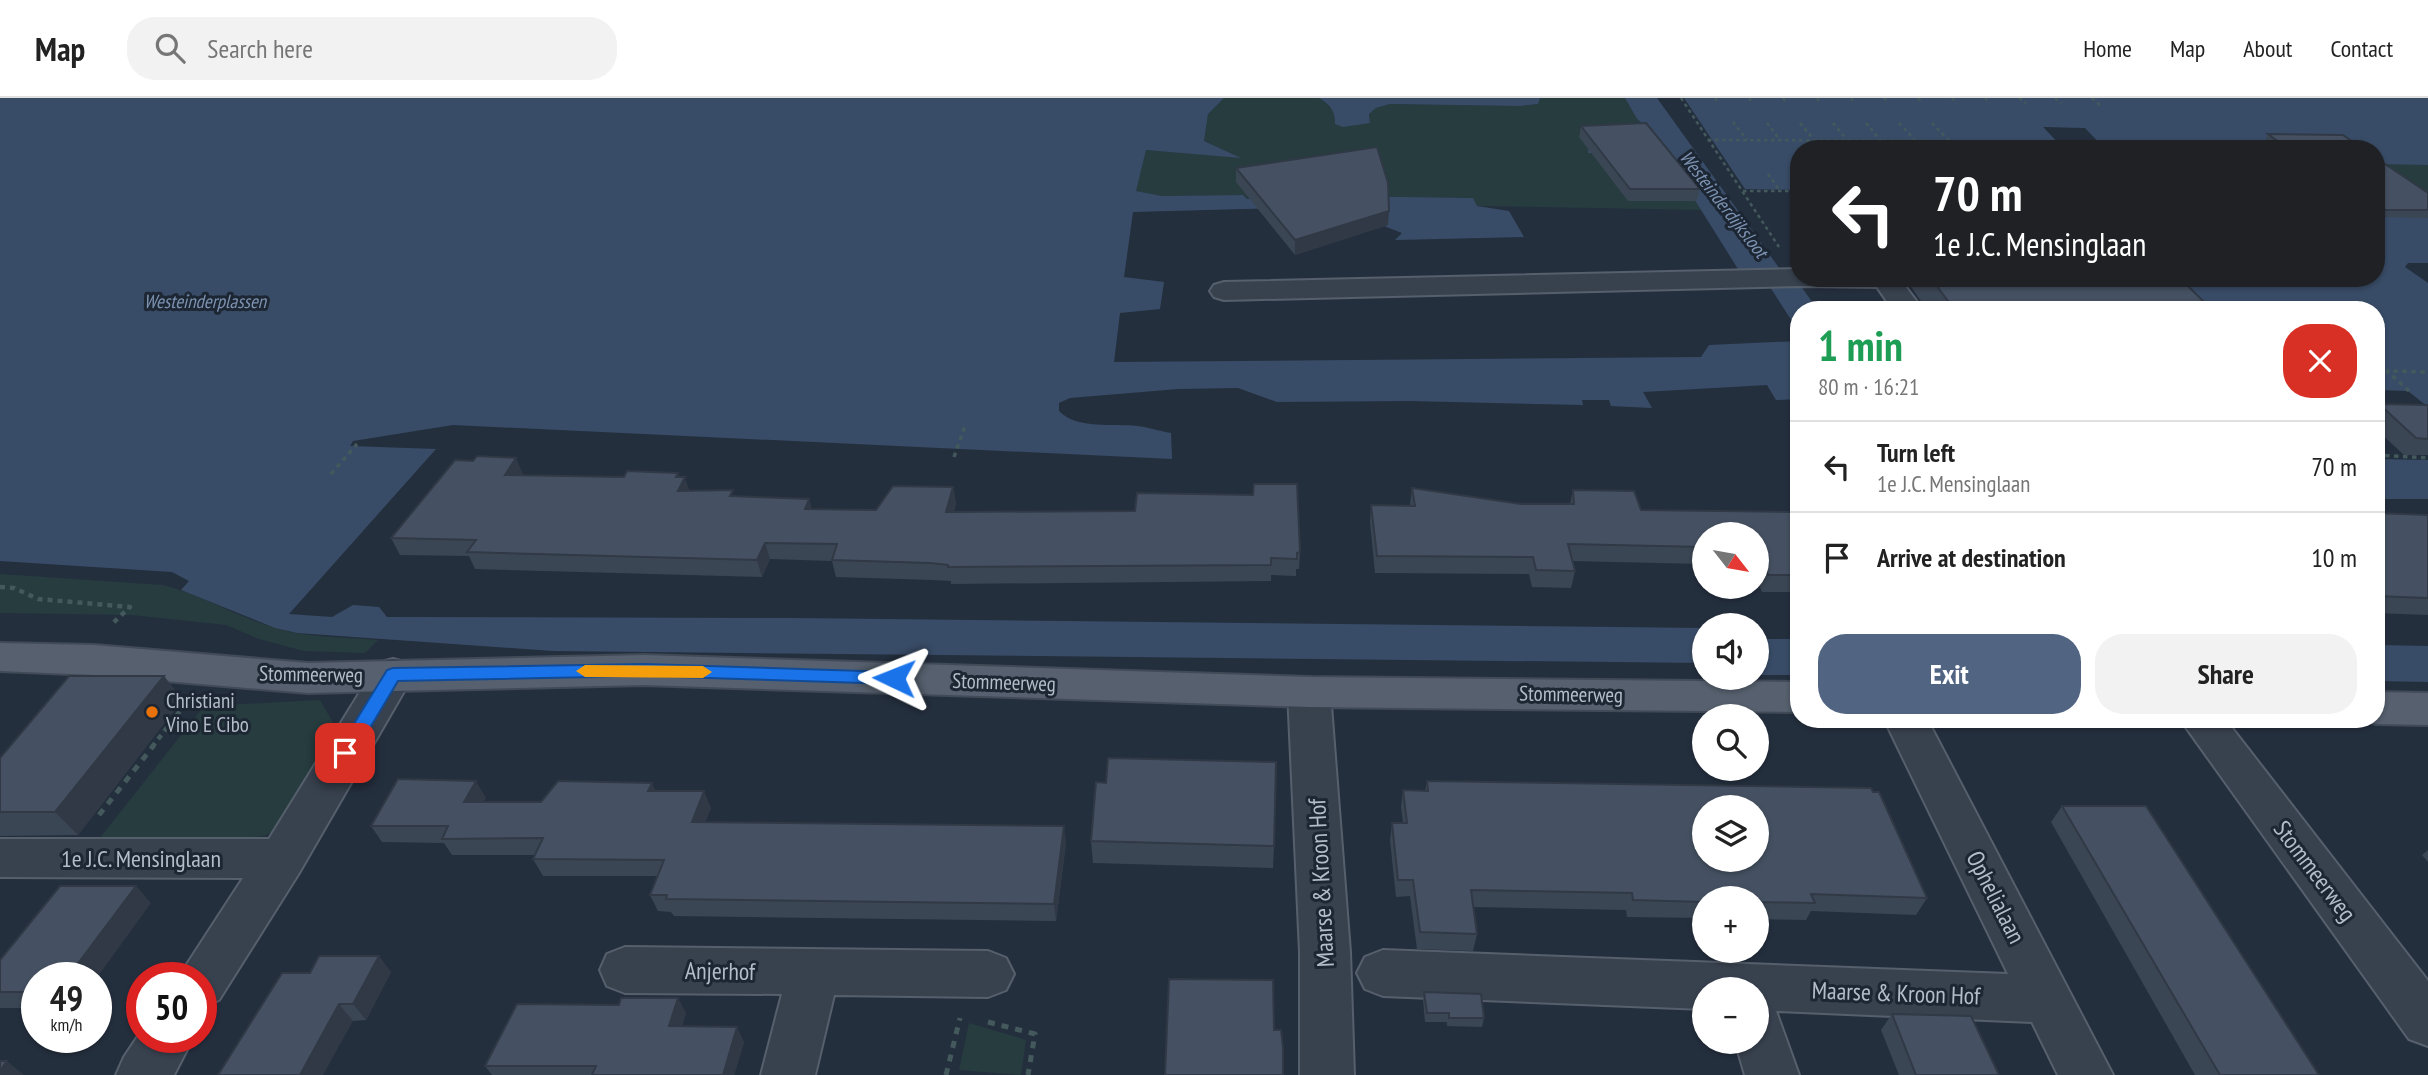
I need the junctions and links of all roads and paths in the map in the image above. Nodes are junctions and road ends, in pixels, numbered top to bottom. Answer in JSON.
{"nodes":[{"id":1,"x":1681,"y":98,"type":"edge"},
{"id":2,"x":1715,"y":98,"type":"edge"},
{"id":3,"x":1749,"y":98,"type":"edge"},
{"id":4,"x":1783,"y":98,"type":"edge"},
{"id":5,"x":1816,"y":98,"type":"edge"},
{"id":6,"x":1851,"y":98,"type":"edge"},
{"id":7,"x":1884,"y":98,"type":"edge"},
{"id":8,"x":1918,"y":98,"type":"edge"},
{"id":9,"x":1952,"y":98,"type":"edge"},
{"id":10,"x":1985,"y":98,"type":"edge"},
{"id":11,"x":2020,"y":98,"type":"edge"},
{"id":12,"x":2055,"y":98,"type":"edge"},
{"id":13,"x":2092,"y":98,"type":"edge"},
{"id":14,"x":1718,"y":102,"type":"dead end"},
{"id":15,"x":1752,"y":102,"type":"dead end"},
{"id":16,"x":1786,"y":102,"type":"dead end"},
{"id":17,"x":1820,"y":103,"type":"dead end"},
{"id":18,"x":1855,"y":103,"type":"dead end"},
{"id":19,"x":1889,"y":103,"type":"dead end"},
{"id":20,"x":1922,"y":103,"type":"dead end"},
{"id":21,"x":1957,"y":103,"type":"dead end"},
{"id":22,"x":1990,"y":103,"type":"dead end"},
{"id":23,"x":2026,"y":103,"type":"dead end"},
{"id":24,"x":2061,"y":103,"type":"dead end"},
{"id":25,"x":2101,"y":106,"type":"dead end"},
{"id":26,"x":1733,"y":122,"type":"dead end"},
{"id":27,"x":1767,"y":123,"type":"dead end"},
{"id":28,"x":1800,"y":123,"type":"dead end"},
{"id":29,"x":1833,"y":123,"type":"dead end"},
{"id":30,"x":1866,"y":123,"type":"dead end"},
{"id":31,"x":1899,"y":123,"type":"dead end"},
{"id":32,"x":1932,"y":123,"type":"dead end"},
{"id":33,"x":1708,"y":140,"type":"junction"},
{"id":34,"x":1747,"y":140,"type":"junction"},
{"id":35,"x":1780,"y":140,"type":"junction"},
{"id":36,"x":1814,"y":140,"type":"junction"},
{"id":37,"x":1847,"y":140,"type":"joint"},
{"id":38,"x":1880,"y":140,"type":"edge"},
{"id":39,"x":1914,"y":140,"type":"edge"},
{"id":40,"x":1948,"y":140,"type":"edge"},
{"id":41,"x":1768,"y":174,"type":"dead end"},
{"id":42,"x":1742,"y":191,"type":"junction"},
{"id":43,"x":1780,"y":191,"type":"junction"},
{"id":44,"x":1790,"y":191,"type":"edge"},
{"id":45,"x":1790,"y":267,"type":"edge"},
{"id":46,"x":1790,"y":274,"type":"edge"},
{"id":47,"x":1224,"y":292,"type":"dead end"},
{"id":48,"x":2428,"y":372,"type":"edge"},
{"id":49,"x":2409,"y":391,"type":"dead end"},
{"id":50,"x":965,"y":426,"type":"dead end"},
{"id":51,"x":357,"y":444,"type":"dead end"},
{"id":52,"x":2385,"y":456,"type":"edge"},
{"id":53,"x":954,"y":457,"type":"dead end"},
{"id":54,"x":2428,"y":458,"type":"edge"},
{"id":55,"x":331,"y":474,"type":"dead end"},
{"id":56,"x":0,"y":587,"type":"edge"},
{"id":57,"x":107,"y":628,"type":"dead end"},
{"id":58,"x":0,"y":657,"type":"edge"},
{"id":59,"x":393,"y":674,"type":"junction"},
{"id":60,"x":1310,"y":692,"type":"junction"},
{"id":61,"x":1790,"y":697,"type":"edge"},
{"id":62,"x":185,"y":705,"type":"dead end"},
{"id":63,"x":2385,"y":708,"type":"edge"},
{"id":64,"x":2428,"y":709,"type":"edge"},
{"id":65,"x":1910,"y":728,"type":"edge"},
{"id":66,"x":2208,"y":728,"type":"edge"},
{"id":67,"x":90,"y":825,"type":"dead end"},
{"id":68,"x":0,"y":858,"type":"edge"},
{"id":69,"x":282,"y":859,"type":"junction"},
{"id":70,"x":215,"y":962,"type":"edge"},
{"id":71,"x":625,"y":970,"type":"dead end"},
{"id":72,"x":814,"y":972,"type":"junction"},
{"id":73,"x":1383,"y":973,"type":"dead end"},
{"id":74,"x":1692,"y":997,"type":"edge"},
{"id":75,"x":2048,"y":999,"type":"junction"},
{"id":76,"x":1769,"y":1001,"type":"edge"},
{"id":77,"x":982,"y":1005,"type":"junction"},
{"id":78,"x":2428,"y":1022,"type":"edge"},
{"id":79,"x":157,"y":1053,"type":"edge"},
{"id":80,"x":1765,"y":1054,"type":"edge"},
{"id":81,"x":143,"y":1075,"type":"edge"},
{"id":82,"x":788,"y":1075,"type":"edge"},
{"id":83,"x":946,"y":1075,"type":"edge"},
{"id":84,"x":1028,"y":1075,"type":"edge"},
{"id":85,"x":1327,"y":1075,"type":"edge"},
{"id":86,"x":1772,"y":1075,"type":"edge"},
{"id":87,"x":2086,"y":1075,"type":"edge"}],
"edges":[{"from":1,"to":33,"type":"path"},
{"from":2,"to":14,"type":"path"},
{"from":3,"to":15,"type":"path"},
{"from":4,"to":16,"type":"path"},
{"from":5,"to":17,"type":"path"},
{"from":6,"to":18,"type":"path"},
{"from":7,"to":19,"type":"path"},
{"from":8,"to":20,"type":"path"},
{"from":9,"to":21,"type":"path"},
{"from":10,"to":22,"type":"path"},
{"from":11,"to":23,"type":"path"},
{"from":12,"to":24,"type":"path"},
{"from":13,"to":25,"type":"path"},
{"from":26,"to":34,"type":"path"},
{"from":27,"to":35,"type":"path"},
{"from":28,"to":36,"type":"path"},
{"from":29,"to":37,"type":"path"},
{"from":30,"to":38,"type":"path"},
{"from":31,"to":39,"type":"path"},
{"from":32,"to":40,"type":"path"},
{"from":33,"to":34,"type":"path"},
{"from":33,"to":42,"type":"path"},
{"from":34,"to":35,"type":"path"},
{"from":35,"to":36,"type":"path"},
{"from":36,"to":37,"type":"path"},
{"from":41,"to":43,"type":"path"},
{"from":42,"to":43,"type":"path"},
{"from":42,"to":45,"type":"path"},
{"from":43,"to":44,"type":"path"},
{"from":46,"to":47,"type":"street"},
{"from":48,"to":49,"type":"path"},
{"from":50,"to":53,"type":"path"},
{"from":51,"to":55,"type":"path"},
{"from":52,"to":54,"type":"path"},
{"from":56,"to":57,"type":"path"},
{"from":58,"to":59,"type":"main road","name":"Stommeerweg"},
{"from":59,"to":60,"type":"main road","name":"Stommeerweg"},
{"from":59,"to":69,"type":"street"},
{"from":60,"to":61,"type":"main road","name":"Stommeerweg"},
{"from":60,"to":85,"type":"street","name":"Maarse & Kroon Hof"},
{"from":62,"to":67,"type":"path"},
{"from":63,"to":64,"type":"main road"},
{"from":65,"to":75,"type":"street","name":"Ophelialaan"},
{"from":66,"to":78,"type":"street","name":"Stommeerweg"},
{"from":68,"to":69,"type":"street","name":"1e J.C. Mensinglaan"},
{"from":69,"to":70,"type":"street"},
{"from":71,"to":72,"type":"street","name":"Anjerhof"},
{"from":72,"to":77,"type":"street","name":"Anjerhof"},
{"from":72,"to":82,"type":"street"},
{"from":73,"to":74,"type":"street","name":"Maarse & Kroon Hof"},
{"from":75,"to":76,"type":"street","name":"Maarse & Kroon Hof"},
{"from":75,"to":87,"type":"street","name":"Ophelialaan"},
{"from":77,"to":83,"type":"path"},
{"from":77,"to":84,"type":"path"},
{"from":79,"to":81,"type":"street"},
{"from":80,"to":86,"type":"street"}]}
